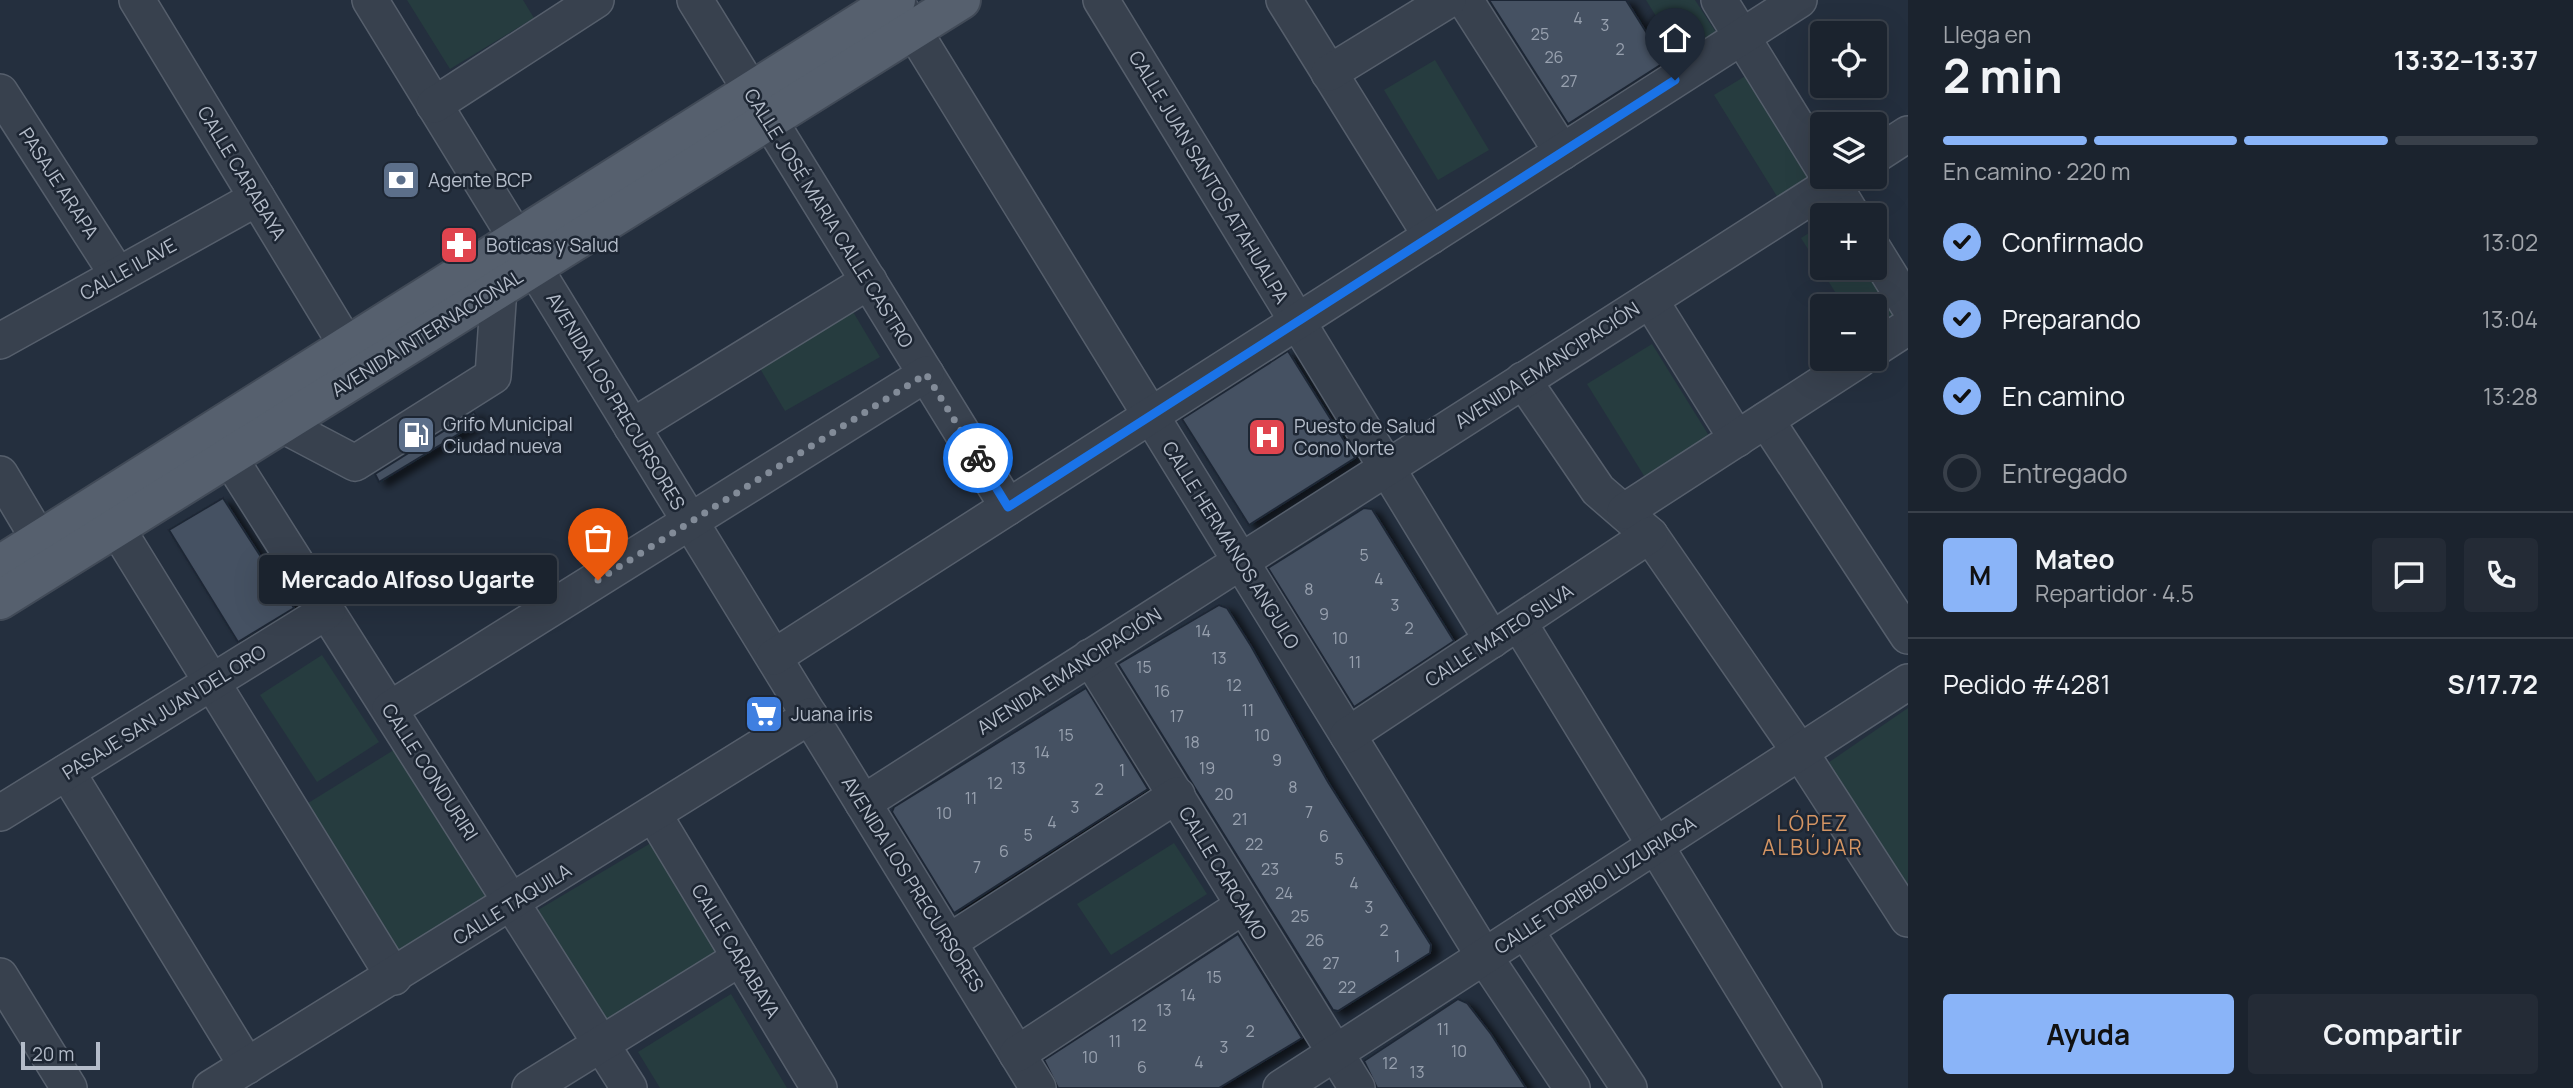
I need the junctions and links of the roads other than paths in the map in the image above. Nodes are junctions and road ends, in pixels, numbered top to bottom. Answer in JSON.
{"nodes":[{"id":1,"x":137,"y":0,"type":"edge"},
{"id":2,"x":596,"y":0,"type":"edge"},
{"id":3,"x":695,"y":0,"type":"edge"},
{"id":4,"x":961,"y":0,"type":"edge"},
{"id":5,"x":1101,"y":0,"type":"edge"},
{"id":6,"x":1284,"y":0,"type":"edge"},
{"id":7,"x":1448,"y":0,"type":"edge"},
{"id":8,"x":1465,"y":0,"type":"edge"},
{"id":9,"x":1719,"y":0,"type":"edge"},
{"id":10,"x":1799,"y":0,"type":"edge"},
{"id":11,"x":374,"y":2,"type":"edge"},
{"id":12,"x":900,"y":8,"type":"edge"},
{"id":13,"x":1742,"y":37,"type":"junction"},
{"id":14,"x":1329,"y":73,"type":"junction"},
{"id":15,"x":0,"y":92,"type":"edge"},
{"id":16,"x":434,"y":105,"type":"junction"},
{"id":17,"x":760,"y":106,"type":"junction"},
{"id":18,"x":1908,"y":134,"type":"edge"},
{"id":19,"x":1810,"y":142,"type":"edge"},
{"id":20,"x":1887,"y":148,"type":"edge"},
{"id":21,"x":1562,"y":152,"type":"junction"},
{"id":22,"x":1811,"y":189,"type":"edge"},
{"id":23,"x":257,"y":198,"type":"junction"},
{"id":24,"x":1431,"y":236,"type":"junction"},
{"id":25,"x":525,"y":253,"type":"junction"},
{"id":26,"x":1887,"y":271,"type":"edge"},
{"id":27,"x":117,"y":274,"type":"junction"},
{"id":28,"x":869,"y":281,"type":"junction"},
{"id":29,"x":499,"y":288,"type":"junction"},
{"id":30,"x":1650,"y":300,"type":"junction"},
{"id":31,"x":1908,"y":305,"type":"edge"},
{"id":32,"x":1297,"y":321,"type":"junction"},
{"id":33,"x":1908,"y":327,"type":"edge"},
{"id":34,"x":0,"y":341,"type":"edge"},
{"id":35,"x":1887,"y":341,"type":"edge"},
{"id":36,"x":347,"y":346,"type":"junction"},
{"id":37,"x":1842,"y":371,"type":"edge"},
{"id":38,"x":926,"y":374,"type":"junction"},
{"id":39,"x":1523,"y":380,"type":"junction"},
{"id":40,"x":1151,"y":415,"type":"junction"},
{"id":41,"x":1766,"y":420,"type":"junction"},
{"id":42,"x":281,"y":424,"type":"junction"},
{"id":43,"x":632,"y":428,"type":"junction"},
{"id":44,"x":1737,"y":439,"type":"junction"},
{"id":45,"x":229,"y":457,"type":"junction"},
{"id":46,"x":1387,"y":468,"type":"junction"},
{"id":47,"x":0,"y":474,"type":"edge"},
{"id":48,"x":1008,"y":507,"type":"junction"},
{"id":49,"x":1625,"y":512,"type":"junction"},
{"id":50,"x":691,"y":523,"type":"junction"},
{"id":51,"x":116,"y":527,"type":"junction"},
{"id":52,"x":1650,"y":535,"type":"junction"},
{"id":53,"x":47,"y":553,"type":"junction"},
{"id":54,"x":1241,"y":561,"type":"junction"},
{"id":55,"x":0,"y":565,"type":"edge"},
{"id":56,"x":0,"y":600,"type":"edge"},
{"id":57,"x":327,"y":611,"type":"junction"},
{"id":58,"x":1505,"y":632,"type":"junction"},
{"id":59,"x":1908,"y":636,"type":"edge"},
{"id":60,"x":774,"y":657,"type":"junction"},
{"id":61,"x":1090,"y":657,"type":"junction"},
{"id":62,"x":1908,"y":682,"type":"edge"},
{"id":63,"x":210,"y":684,"type":"junction"},
{"id":64,"x":390,"y":709,"type":"junction"},
{"id":65,"x":810,"y":716,"type":"junction"},
{"id":66,"x":1348,"y":735,"type":"junction"},
{"id":67,"x":1800,"y":752,"type":"junction"},
{"id":68,"x":67,"y":772,"type":"junction"},
{"id":69,"x":1177,"y":795,"type":"junction"},
{"id":70,"x":863,"y":803,"type":"junction"},
{"id":71,"x":0,"y":813,"type":"edge"},
{"id":72,"x":654,"y":815,"type":"junction"},
{"id":73,"x":1655,"y":846,"type":"junction"},
{"id":74,"x":514,"y":903,"type":"junction"},
{"id":75,"x":1243,"y":906,"type":"junction"},
{"id":76,"x":1908,"y":919,"type":"edge"},
{"id":77,"x":1525,"y":930,"type":"junction"},
{"id":78,"x":948,"y":942,"type":"junction"},
{"id":79,"x":1485,"y":957,"type":"junction"},
{"id":80,"x":740,"y":958,"type":"junction"},
{"id":81,"x":0,"y":976,"type":"edge"},
{"id":82,"x":394,"y":977,"type":"junction"},
{"id":83,"x":602,"y":1045,"type":"junction"},
{"id":84,"x":1017,"y":1054,"type":"junction"},
{"id":85,"x":1334,"y":1054,"type":"junction"},
{"id":86,"x":247,"y":1066,"type":"junction"},
{"id":87,"x":69,"y":1088,"type":"edge"},
{"id":88,"x":211,"y":1088,"type":"edge"},
{"id":89,"x":530,"y":1088,"type":"edge"},
{"id":90,"x":629,"y":1088,"type":"edge"},
{"id":91,"x":819,"y":1088,"type":"edge"},
{"id":92,"x":1038,"y":1088,"type":"edge"},
{"id":93,"x":1281,"y":1088,"type":"edge"},
{"id":94,"x":1357,"y":1088,"type":"edge"},
{"id":95,"x":1572,"y":1088,"type":"edge"},
{"id":96,"x":1629,"y":1088,"type":"edge"},
{"id":97,"x":1804,"y":1088,"type":"edge"}],
"edges":[{"from":1,"to":23,"type":"street","name":"CALLE CARABAYA"},
{"from":2,"to":16,"type":"street"},
{"from":3,"to":17,"type":"street","name":"CALLE JOSÉ MARIA CALLE CASTRO"},
{"from":4,"to":12,"type":"main road","name":"AVENIDA INTERNACIONAL"},
{"from":5,"to":32,"type":"street","name":"CALLE JUAN SANTOS ATAHUALPA"},
{"from":6,"to":14,"type":"street"},
{"from":7,"to":14,"type":"street"},
{"from":8,"to":21,"type":"street"},
{"from":9,"to":13,"type":"street"},
{"from":10,"to":13,"type":"street"},
{"from":11,"to":16,"type":"street","name":"AVENIDA LOS PRECURSORES"},
{"from":12,"to":17,"type":"main road","name":"AVENIDA INTERNACIONAL"},
{"from":12,"to":40,"type":"street","name":"CALLE HERMANOS ANGULO"},
{"from":13,"to":19,"type":"street"},
{"from":13,"to":21,"type":"street"},
{"from":14,"to":24,"type":"street"},
{"from":15,"to":27,"type":"street","name":"PASAJE ARAPA"},
{"from":16,"to":25,"type":"street","name":"AVENIDA LOS PRECURSORES"},
{"from":17,"to":25,"type":"main road","name":"AVENIDA INTERNACIONAL"},
{"from":17,"to":28,"type":"street","name":"CALLE JOSÉ MARIA CALLE CASTRO"},
{"from":18,"to":20,"type":"street"},
{"from":21,"to":24,"type":"street"},
{"from":22,"to":30,"type":"street","name":"AVENIDA EMANCIPACIÓN"},
{"from":23,"to":27,"type":"street","name":"CALLE ILAVE"},
{"from":23,"to":36,"type":"street","name":"CALLE CARABAYA"},
{"from":24,"to":32,"type":"street"},
{"from":25,"to":29,"type":"main road","name":"AVENIDA INTERNACIONAL"},
{"from":25,"to":36,"type":"main road","name":"AVENIDA INTERNACIONAL"},
{"from":25,"to":43,"type":"street","name":"AVENIDA LOS PRECURSORES"},
{"from":26,"to":31,"type":"street"},
{"from":27,"to":34,"type":"street","name":"CALLE ILAVE"},
{"from":28,"to":38,"type":"street","name":"CALLE JOSÉ MARIA CALLE CASTRO"},
{"from":28,"to":43,"type":"street"},
{"from":29,"to":42,"type":"main road","name":"AVENIDA INTERNACIONAL"},
{"from":29,"to":42,"type":"street"},
{"from":30,"to":39,"type":"street","name":"AVENIDA EMANCIPACIÓN"},
{"from":30,"to":44,"type":"street"},
{"from":32,"to":40,"type":"street"},
{"from":32,"to":46,"type":"street","name":"CALLE JUAN SANTOS ATAHUALPA"},
{"from":33,"to":35,"type":"street"},
{"from":36,"to":53,"type":"main road","name":"AVENIDA INTERNACIONAL"},
{"from":37,"to":41,"type":"street"},
{"from":38,"to":48,"type":"street","name":"CALLE JOSÉ MARIA CALLE CASTRO"},
{"from":38,"to":50,"type":"street"},
{"from":39,"to":46,"type":"street","name":"AVENIDA EMANCIPACIÓN"},
{"from":39,"to":49,"type":"street"},
{"from":40,"to":48,"type":"street"},
{"from":40,"to":54,"type":"street","name":"CALLE HERMANOS ANGULO"},
{"from":41,"to":44,"type":"street"},
{"from":41,"to":59,"type":"street"},
{"from":42,"to":45,"type":"main road","name":"AVENIDA INTERNACIONAL"},
{"from":43,"to":50,"type":"street","name":"AVENIDA LOS PRECURSORES"},
{"from":44,"to":49,"type":"street"},
{"from":45,"to":51,"type":"main road","name":"AVENIDA INTERNACIONAL"},
{"from":45,"to":57,"type":"street","name":"CALLE CONDURIRI"},
{"from":46,"to":54,"type":"street","name":"AVENIDA EMANCIPACIÓN"},
{"from":46,"to":58,"type":"street","name":"CALLE JUAN SANTOS ATAHUALPA"},
{"from":47,"to":53,"type":"street"},
{"from":48,"to":60,"type":"street"},
{"from":49,"to":52,"type":"street"},
{"from":50,"to":60,"type":"street","name":"AVENIDA LOS PRECURSORES"},
{"from":50,"to":64,"type":"street"},
{"from":51,"to":53,"type":"main road","name":"AVENIDA INTERNACIONAL"},
{"from":51,"to":63,"type":"street"},
{"from":52,"to":58,"type":"street","name":"CALLE MATEO SILVA"},
{"from":52,"to":67,"type":"street"},
{"from":53,"to":55,"type":"main road","name":"AVENIDA INTERNACIONAL"},
{"from":53,"to":56,"type":"main road","name":"AVENIDA INTERNACIONAL"},
{"from":54,"to":61,"type":"street","name":"AVENIDA EMANCIPACIÓN"},
{"from":54,"to":66,"type":"street","name":"CALLE HERMANOS ANGULO"},
{"from":57,"to":63,"type":"street","name":"PASAJE SAN JUAN DEL ORO"},
{"from":57,"to":64,"type":"street","name":"CALLE CONDURIRI"},
{"from":58,"to":66,"type":"street","name":"CALLE MATEO SILVA"},
{"from":58,"to":73,"type":"street","name":"CALLE JUAN SANTOS ATAHUALPA"},
{"from":60,"to":65,"type":"street","name":"AVENIDA LOS PRECURSORES"},
{"from":61,"to":69,"type":"street","name":"CALLE CARCAMO"},
{"from":61,"to":70,"type":"street","name":"AVENIDA EMANCIPACIÓN"},
{"from":62,"to":67,"type":"street","name":"CALLE TORIBIO LUZURIAGA"},
{"from":63,"to":68,"type":"street","name":"PASAJE SAN JUAN DEL ORO"},
{"from":63,"to":82,"type":"street"},
{"from":64,"to":74,"type":"street","name":"CALLE CONDURIRI"},
{"from":65,"to":70,"type":"street","name":"AVENIDA LOS PRECURSORES"},
{"from":65,"to":72,"type":"street","name":"CALLE TAQUILA"},
{"from":66,"to":79,"type":"street","name":"CALLE HERMANOS ANGULO"},
{"from":67,"to":73,"type":"street","name":"CALLE TORIBIO LUZURIAGA"},
{"from":67,"to":76,"type":"street"},
{"from":68,"to":71,"type":"street","name":"PASAJE SAN JUAN DEL ORO"},
{"from":68,"to":86,"type":"street"},
{"from":69,"to":75,"type":"street","name":"CALLE CARCAMO"},
{"from":69,"to":78,"type":"street"},
{"from":70,"to":78,"type":"street","name":"AVENIDA LOS PRECURSORES"},
{"from":72,"to":74,"type":"street","name":"CALLE TAQUILA"},
{"from":72,"to":80,"type":"street","name":"CALLE CARABAYA"},
{"from":73,"to":77,"type":"street","name":"CALLE TORIBIO LUZURIAGA"},
{"from":73,"to":97,"type":"street","name":"CALLE JUAN SANTOS ATAHUALPA"},
{"from":74,"to":82,"type":"street","name":"CALLE TAQUILA"},
{"from":74,"to":83,"type":"street","name":"CALLE CONDURIRI"},
{"from":75,"to":84,"type":"street"},
{"from":75,"to":85,"type":"street","name":"CALLE CARCAMO"},
{"from":77,"to":79,"type":"street","name":"CALLE TORIBIO LUZURIAGA"},
{"from":77,"to":96,"type":"street"},
{"from":78,"to":84,"type":"street","name":"AVENIDA LOS PRECURSORES"},
{"from":79,"to":85,"type":"street","name":"CALLE TORIBIO LUZURIAGA"},
{"from":79,"to":95,"type":"street","name":"CALLE HERMANOS ANGULO"},
{"from":80,"to":83,"type":"street"},
{"from":80,"to":91,"type":"street","name":"CALLE CARABAYA"},
{"from":81,"to":87,"type":"street"},
{"from":82,"to":86,"type":"street","name":"CALLE TAQUILA"},
{"from":83,"to":89,"type":"street"},
{"from":83,"to":90,"type":"street","name":"CALLE CONDURIRI"},
{"from":84,"to":92,"type":"street","name":"AVENIDA LOS PRECURSORES"},
{"from":85,"to":93,"type":"street","name":"CALLE TORIBIO LUZURIAGA"},
{"from":85,"to":94,"type":"street","name":"CALLE CARCAMO"},
{"from":86,"to":88,"type":"street","name":"CALLE TAQUILA"}]}
